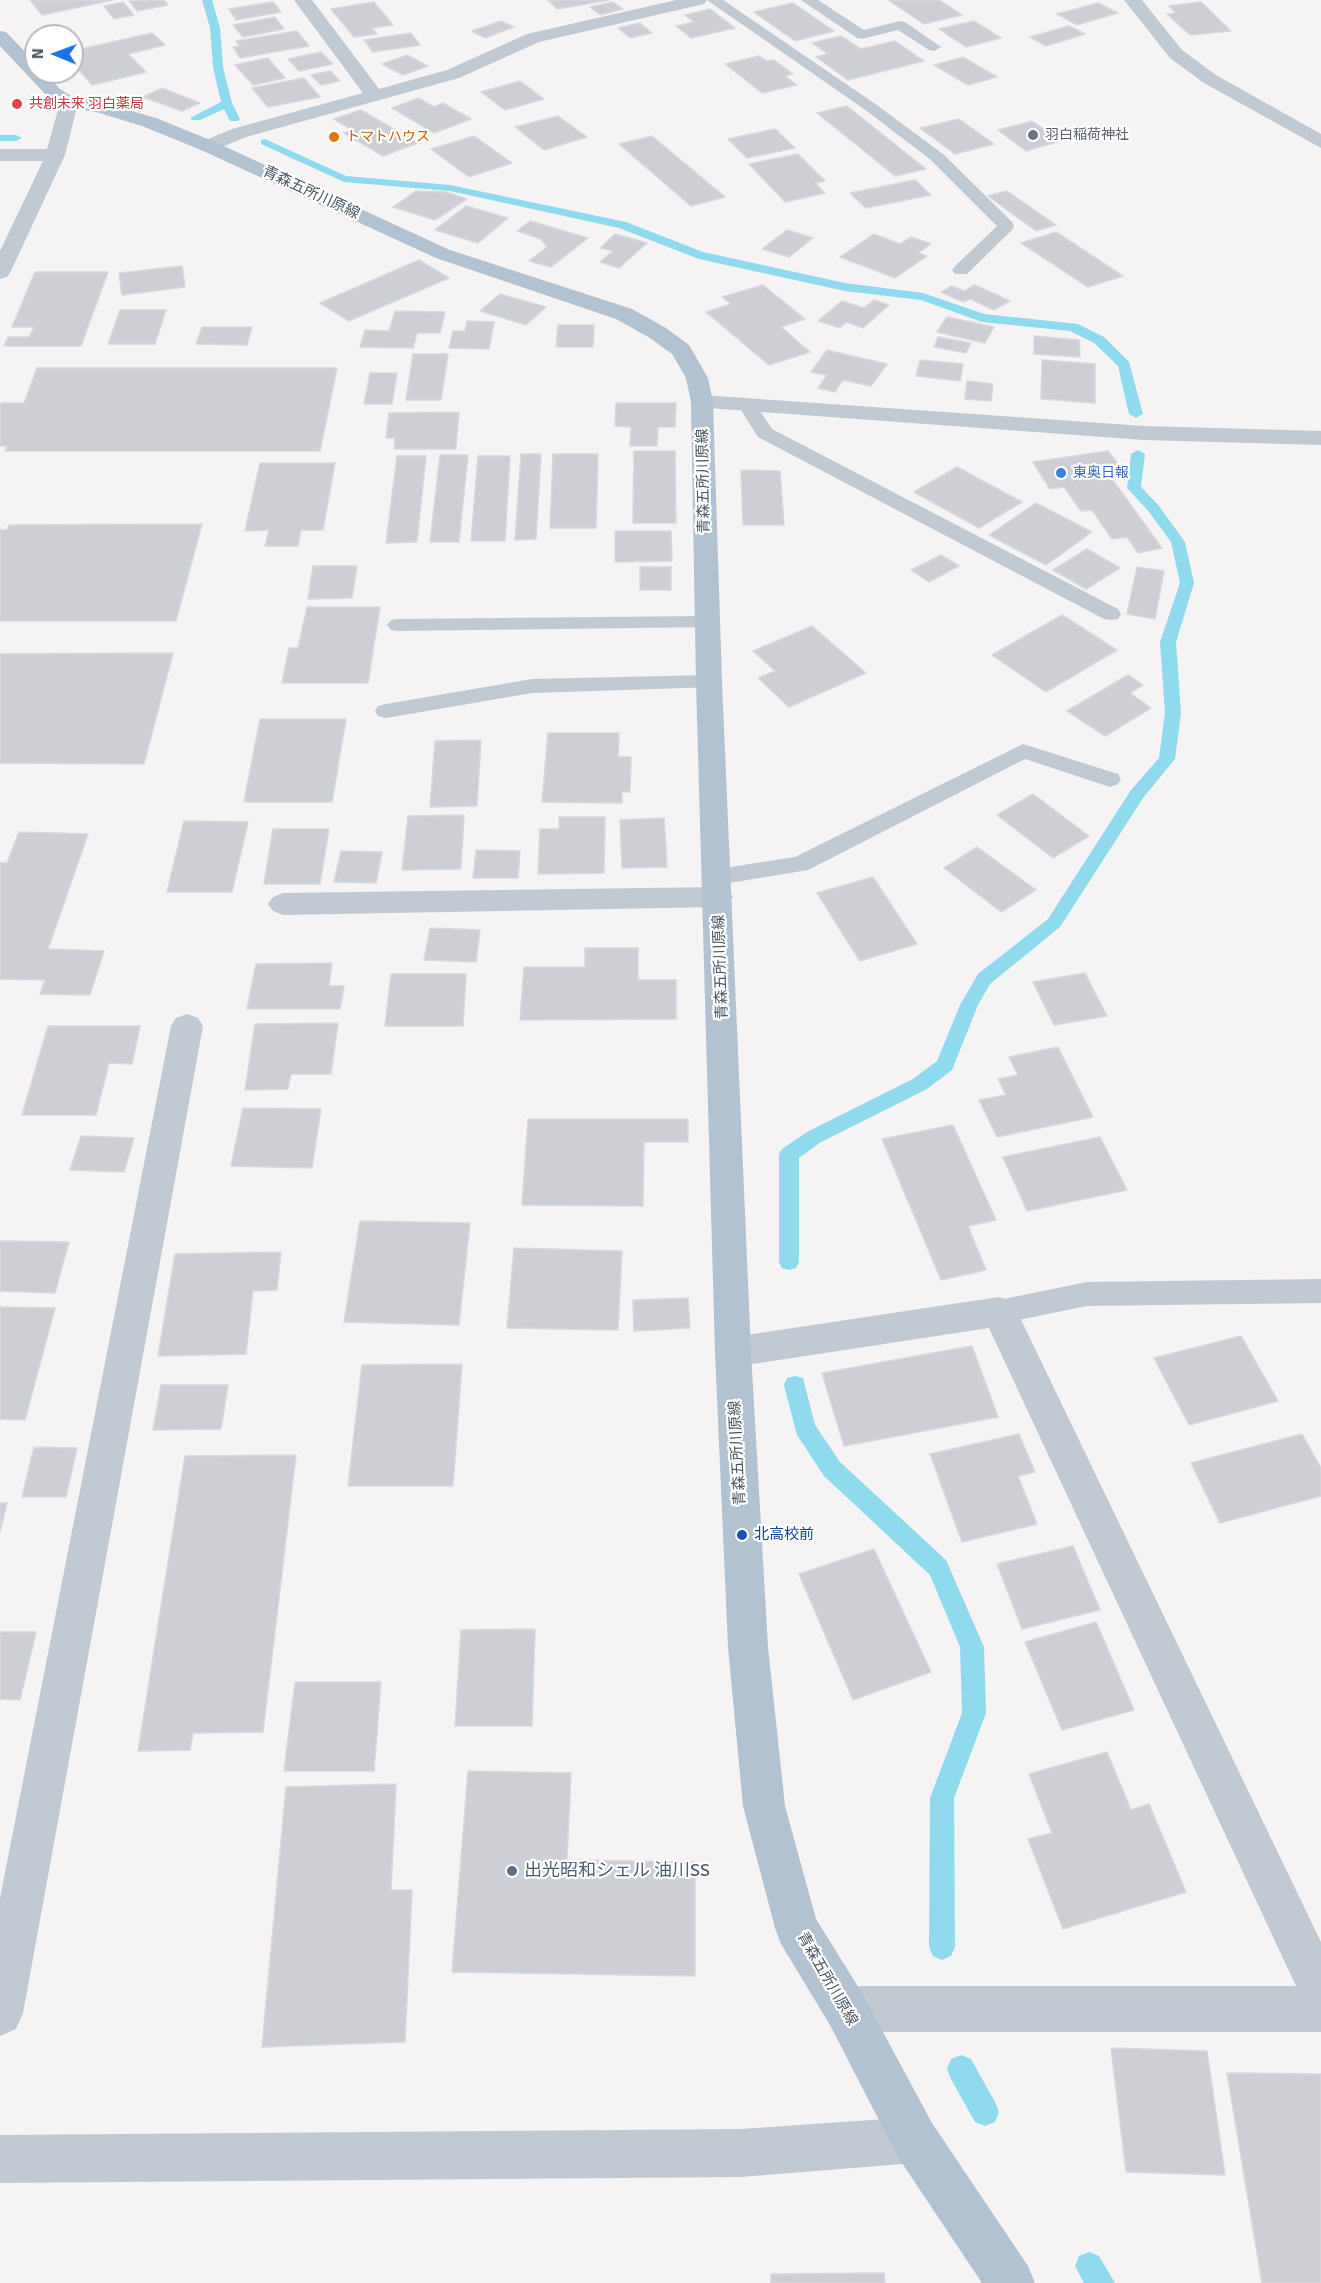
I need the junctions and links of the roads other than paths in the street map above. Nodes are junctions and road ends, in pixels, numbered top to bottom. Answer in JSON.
{"nodes":[{"id":1,"x":303,"y":0,"type":"edge"},
{"id":2,"x":698,"y":0,"type":"edge"},
{"id":3,"x":714,"y":0,"type":"edge"},
{"id":4,"x":808,"y":0,"type":"edge"},
{"id":5,"x":1133,"y":0,"type":"edge"},
{"id":6,"x":0,"y":36,"type":"edge"},
{"id":7,"x":934,"y":47,"type":"dead end"},
{"id":8,"x":375,"y":96,"type":"junction"},
{"id":9,"x":69,"y":103,"type":"junction"},
{"id":10,"x":1321,"y":142,"type":"edge"},
{"id":11,"x":208,"y":146,"type":"junction"},
{"id":12,"x":0,"y":155,"type":"edge"},
{"id":13,"x":55,"y":155,"type":"junction"},
{"id":14,"x":961,"y":270,"type":"dead end"},
{"id":15,"x":0,"y":273,"type":"edge"},
{"id":16,"x":702,"y":402,"type":"junction"},
{"id":17,"x":746,"y":404,"type":"junction"},
{"id":18,"x":1321,"y":438,"type":"edge"},
{"id":19,"x":1111,"y":614,"type":"dead end"},
{"id":20,"x":708,"y":622,"type":"junction"},
{"id":21,"x":398,"y":625,"type":"dead end"},
{"id":22,"x":709,"y":682,"type":"junction"},
{"id":23,"x":386,"y":711,"type":"dead end"},
{"id":24,"x":1110,"y":779,"type":"dead end"},
{"id":25,"x":718,"y":887,"type":"junction"},
{"id":26,"x":283,"y":904,"type":"dead end"},
{"id":27,"x":188,"y":1026,"type":"dead end"},
{"id":28,"x":1321,"y":1291,"type":"edge"},
{"id":29,"x":999,"y":1312,"type":"junction"},
{"id":30,"x":733,"y":1352,"type":"junction"},
{"id":31,"x":1321,"y":1991,"type":"edge"},
{"id":32,"x":846,"y":2009,"type":"junction"},
{"id":33,"x":1321,"y":2009,"type":"edge"},
{"id":34,"x":0,"y":2013,"type":"edge"},
{"id":35,"x":915,"y":2140,"type":"junction"},
{"id":36,"x":0,"y":2159,"type":"edge"},
{"id":37,"x":1011,"y":2283,"type":"edge"}],
"edges":[{"from":1,"to":8,"type":"street"},
{"from":2,"to":8,"type":"street"},
{"from":3,"to":14,"type":"lane"},
{"from":4,"to":7,"type":"lane"},
{"from":5,"to":10,"type":"street"},
{"from":6,"to":9,"type":"main road"},
{"from":8,"to":11,"type":"street"},
{"from":9,"to":11,"type":"main road","name":"青森五所川原線"},
{"from":9,"to":13,"type":"street"},
{"from":11,"to":16,"type":"main road","name":"青森五所川原線"},
{"from":12,"to":13,"type":"street"},
{"from":13,"to":15,"type":"street"},
{"from":16,"to":17,"type":"street"},
{"from":16,"to":20,"type":"main road","name":"青森五所川原線"},
{"from":17,"to":18,"type":"street"},
{"from":17,"to":19,"type":"lane"},
{"from":20,"to":21,"type":"lane"},
{"from":20,"to":22,"type":"main road","name":"青森五所川原線"},
{"from":22,"to":23,"type":"lane"},
{"from":22,"to":25,"type":"main road","name":"青森五所川原線"},
{"from":24,"to":25,"type":"lane"},
{"from":25,"to":26,"type":"street"},
{"from":25,"to":30,"type":"main road","name":"青森五所川原線"},
{"from":27,"to":34,"type":"street"},
{"from":28,"to":29,"type":"lane"},
{"from":29,"to":30,"type":"street"},
{"from":29,"to":31,"type":"street"},
{"from":30,"to":32,"type":"main road","name":"青森五所川原線"},
{"from":32,"to":33,"type":"street"},
{"from":32,"to":35,"type":"main road","name":"青森五所川原線"},
{"from":35,"to":36,"type":"street"},
{"from":35,"to":37,"type":"main road","name":"青森五所川原線"}]}
